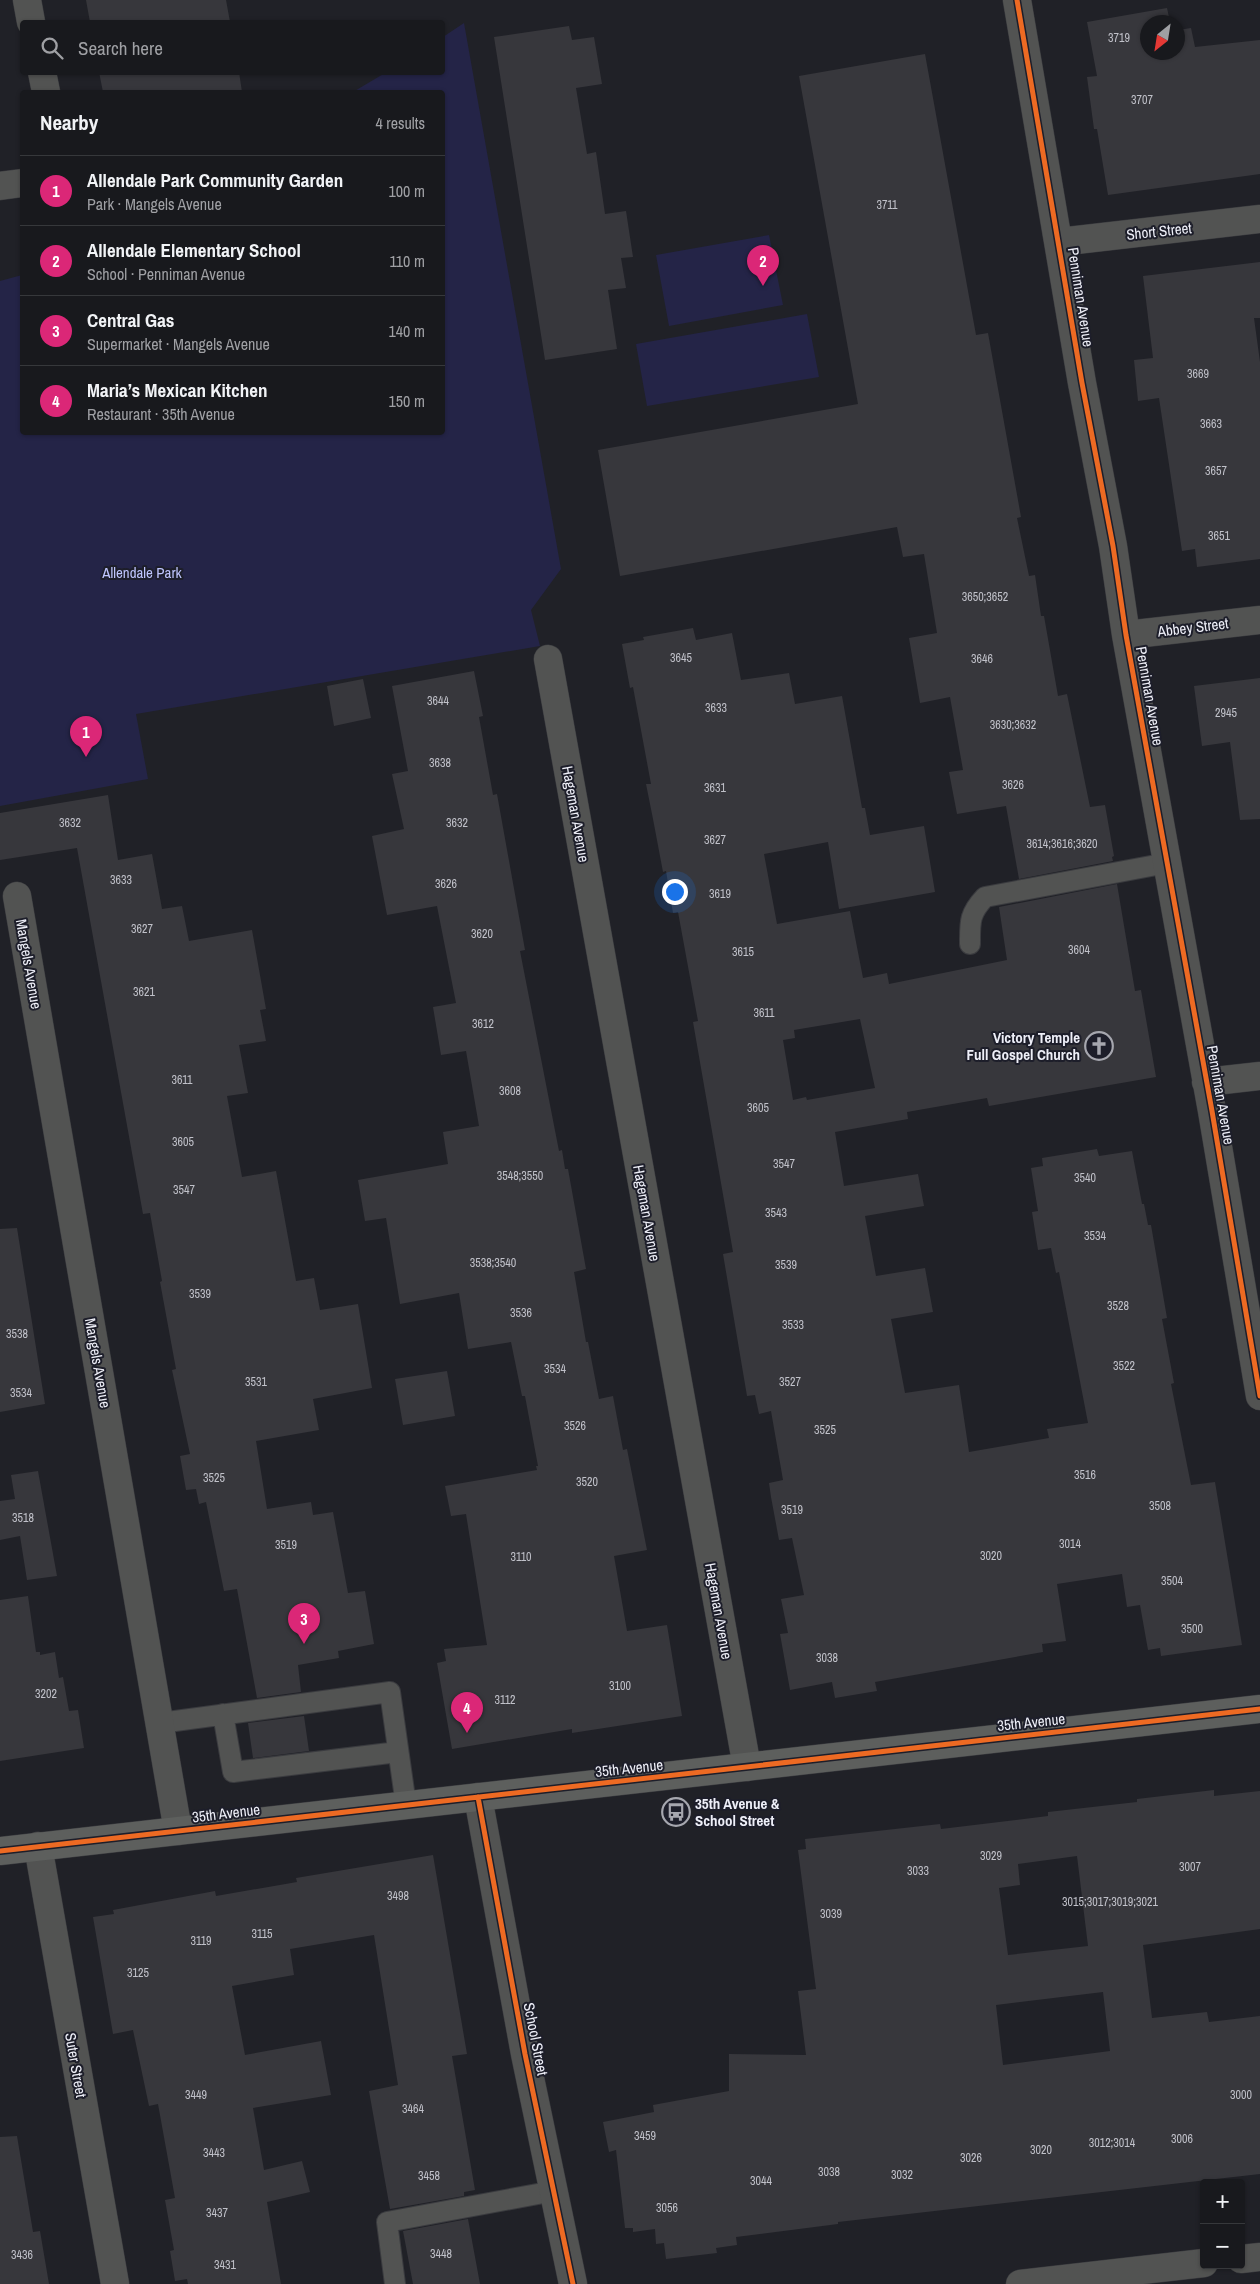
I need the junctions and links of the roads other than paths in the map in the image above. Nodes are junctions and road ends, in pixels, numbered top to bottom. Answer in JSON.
{"nodes":[{"id":1,"x":27,"y":0,"type":"edge"},
{"id":2,"x":1017,"y":0,"type":"edge"},
{"id":3,"x":32,"y":20,"type":"edge"},
{"id":4,"x":43,"y":75,"type":"edge"},
{"id":5,"x":46,"y":90,"type":"edge"},
{"id":6,"x":20,"y":183,"type":"edge"},
{"id":7,"x":0,"y":186,"type":"edge"},
{"id":8,"x":1260,"y":219,"type":"edge"},
{"id":9,"x":1059,"y":242,"type":"junction"},
{"id":10,"x":1260,"y":620,"type":"edge"},
{"id":11,"x":1126,"y":635,"type":"junction"},
{"id":12,"x":548,"y":659,"type":"dead end"},
{"id":13,"x":1167,"y":863,"type":"junction"},
{"id":14,"x":17,"y":896,"type":"dead end"},
{"id":15,"x":970,"y":944,"type":"dead end"},
{"id":16,"x":1260,"y":1076,"type":"edge"},
{"id":17,"x":1206,"y":1082,"type":"junction"},
{"id":18,"x":1260,"y":1396,"type":"edge"},
{"id":19,"x":1260,"y":1709,"type":"edge"},
{"id":20,"x":223,"y":1714,"type":"junction"},
{"id":21,"x":160,"y":1723,"type":"junction"},
{"id":22,"x":398,"y":1752,"type":"junction"},
{"id":23,"x":747,"y":1767,"type":"junction"},
{"id":24,"x":478,"y":1798,"type":"junction"},
{"id":25,"x":406,"y":1805,"type":"junction"},
{"id":26,"x":178,"y":1831,"type":"junction"},
{"id":27,"x":38,"y":1846,"type":"junction"},
{"id":28,"x":0,"y":1851,"type":"edge"},
{"id":29,"x":554,"y":2191,"type":"junction"},
{"id":30,"x":1260,"y":2257,"type":"edge"},
{"id":31,"x":1245,"y":2259,"type":"edge"},
{"id":32,"x":1200,"y":2263,"type":"edge"},
{"id":33,"x":115,"y":2284,"type":"edge"},
{"id":34,"x":395,"y":2284,"type":"edge"},
{"id":35,"x":573,"y":2284,"type":"edge"},
{"id":36,"x":1020,"y":2284,"type":"edge"}],
"edges":[{"from":1,"to":3,"type":"street"},
{"from":2,"to":9,"type":"street","name":"Penniman Avenue"},
{"from":4,"to":5,"type":"street"},
{"from":6,"to":7,"type":"street"},
{"from":8,"to":9,"type":"street","name":"Short Street"},
{"from":9,"to":11,"type":"street","name":"Penniman Avenue"},
{"from":10,"to":11,"type":"street","name":"Abbey Street"},
{"from":11,"to":13,"type":"street","name":"Penniman Avenue"},
{"from":12,"to":23,"type":"street","name":"Hageman Avenue"},
{"from":13,"to":15,"type":"lane"},
{"from":13,"to":17,"type":"street","name":"Penniman Avenue"},
{"from":14,"to":21,"type":"street","name":"Mangels Avenue"},
{"from":16,"to":17,"type":"street"},
{"from":17,"to":18,"type":"street","name":"Penniman Avenue"},
{"from":19,"to":23,"type":"main road","name":"35th Avenue"},
{"from":20,"to":21,"type":"lane"},
{"from":20,"to":22,"type":"lane"},
{"from":20,"to":22,"type":"lane"},
{"from":21,"to":26,"type":"street","name":"Mangels Avenue"},
{"from":22,"to":25,"type":"lane"},
{"from":23,"to":24,"type":"main road","name":"35th Avenue"},
{"from":24,"to":25,"type":"main road","name":"35th Avenue"},
{"from":24,"to":29,"type":"street","name":"School Street"},
{"from":25,"to":26,"type":"main road","name":"35th Avenue"},
{"from":26,"to":27,"type":"main road","name":"35th Avenue"},
{"from":27,"to":28,"type":"main road","name":"35th Avenue"},
{"from":27,"to":33,"type":"street","name":"Suter Street"},
{"from":29,"to":34,"type":"lane"},
{"from":29,"to":35,"type":"street","name":"School Street"},
{"from":30,"to":31,"type":"street"},
{"from":32,"to":36,"type":"street"}]}
